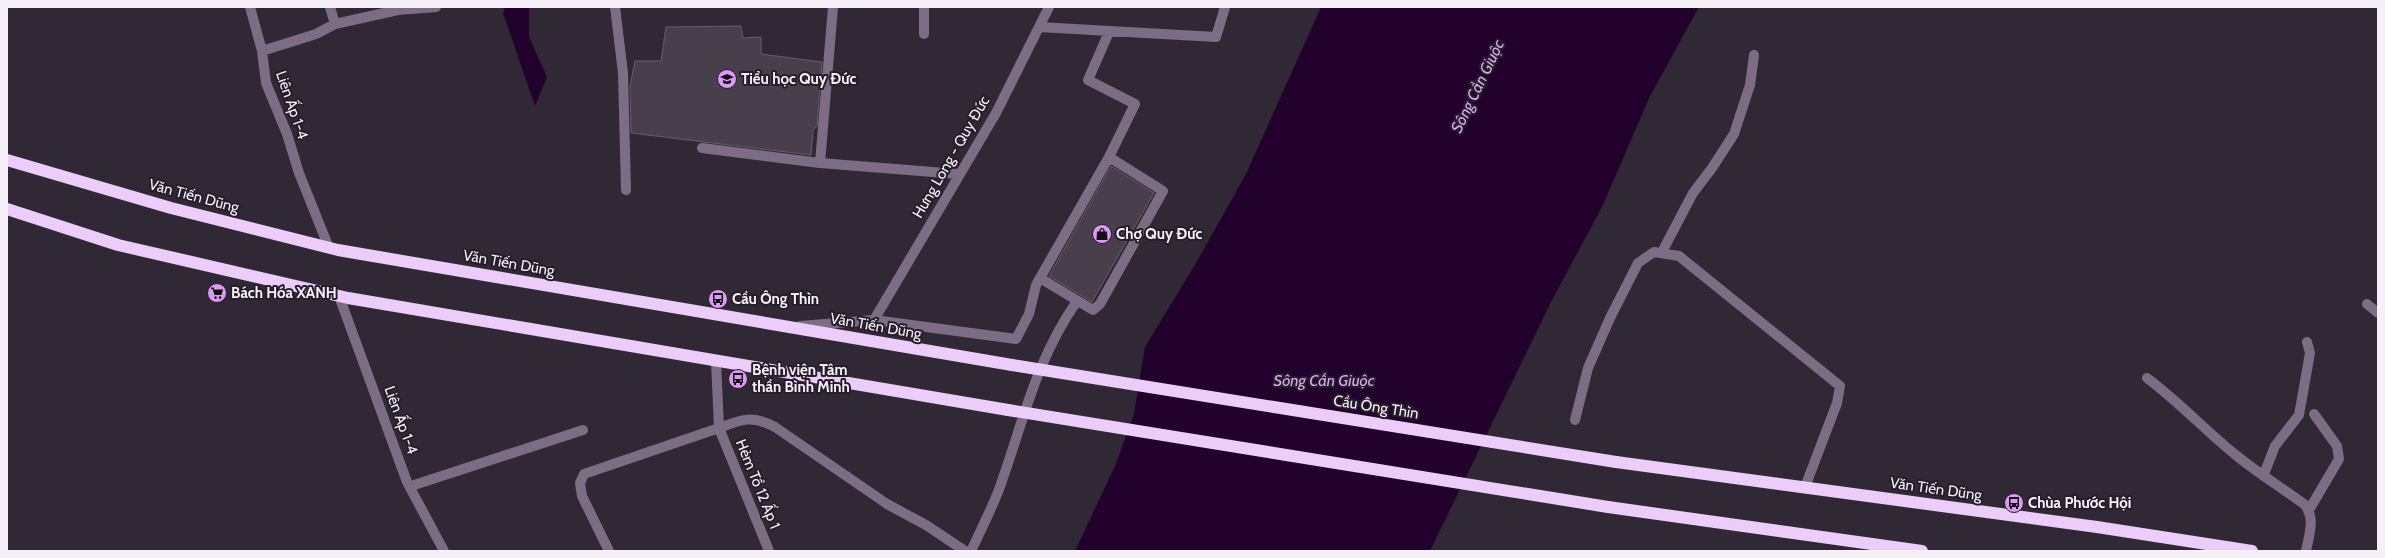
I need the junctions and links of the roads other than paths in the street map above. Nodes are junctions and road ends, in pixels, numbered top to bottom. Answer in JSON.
{"nodes":[{"id":1,"x":250,"y":7,"type":"edge"},
{"id":2,"x":330,"y":7,"type":"edge"},
{"id":3,"x":436,"y":7,"type":"edge"},
{"id":4,"x":616,"y":7,"type":"edge"},
{"id":5,"x":833,"y":7,"type":"edge"},
{"id":6,"x":924,"y":7,"type":"edge"},
{"id":7,"x":1049,"y":7,"type":"edge"},
{"id":8,"x":1225,"y":7,"type":"edge"},
{"id":9,"x":335,"y":24,"type":"junction"},
{"id":10,"x":1039,"y":27,"type":"junction"},
{"id":11,"x":1109,"y":32,"type":"junction"},
{"id":12,"x":924,"y":34,"type":"dead end"},
{"id":13,"x":262,"y":51,"type":"junction"},
{"id":14,"x":1754,"y":55,"type":"dead end"},
{"id":15,"x":702,"y":148,"type":"dead end"},
{"id":16,"x":1109,"y":157,"type":"junction"},
{"id":17,"x":7,"y":160,"type":"edge"},
{"id":18,"x":820,"y":163,"type":"junction"},
{"id":19,"x":958,"y":174,"type":"junction"},
{"id":20,"x":626,"y":190,"type":"dead end"},
{"id":21,"x":7,"y":209,"type":"edge"},
{"id":22,"x":329,"y":248,"type":"junction"},
{"id":23,"x":1662,"y":252,"type":"junction"},
{"id":24,"x":1040,"y":278,"type":"junction"},
{"id":25,"x":339,"y":296,"type":"junction"},
{"id":26,"x":1077,"y":301,"type":"junction"},
{"id":27,"x":2367,"y":304,"type":"dead end"},
{"id":28,"x":2378,"y":313,"type":"edge"},
{"id":29,"x":874,"y":320,"type":"junction"},
{"id":30,"x":791,"y":327,"type":"junction"},
{"id":31,"x":2307,"y":342,"type":"dead end"},
{"id":32,"x":716,"y":361,"type":"junction"},
{"id":33,"x":1012,"y":365,"type":"joint"},
{"id":34,"x":2147,"y":378,"type":"dead end"},
{"id":35,"x":2314,"y":414,"type":"dead end"},
{"id":36,"x":1575,"y":420,"type":"dead end"},
{"id":37,"x":719,"y":428,"type":"junction"},
{"id":38,"x":583,"y":430,"type":"dead end"},
{"id":39,"x":1616,"y":462,"type":"joint"},
{"id":40,"x":2264,"y":474,"type":"junction"},
{"id":41,"x":411,"y":486,"type":"junction"},
{"id":42,"x":1805,"y":487,"type":"junction"},
{"id":43,"x":2309,"y":510,"type":"junction"},
{"id":44,"x":444,"y":551,"type":"edge"},
{"id":45,"x":609,"y":551,"type":"edge"},
{"id":46,"x":769,"y":551,"type":"edge"},
{"id":47,"x":965,"y":551,"type":"edge"},
{"id":48,"x":971,"y":551,"type":"edge"},
{"id":49,"x":1922,"y":551,"type":"edge"},
{"id":50,"x":2252,"y":551,"type":"edge"},
{"id":51,"x":2306,"y":551,"type":"edge"}],
"edges":[{"from":1,"to":13,"type":"street","name":"Liên Ấp 1-4"},
{"from":2,"to":9,"type":"street"},
{"from":3,"to":9,"type":"street"},
{"from":4,"to":20,"type":"street"},
{"from":5,"to":18,"type":"street"},
{"from":6,"to":12,"type":"street"},
{"from":7,"to":10,"type":"street","name":"Hưng Long - Quy Đức"},
{"from":8,"to":11,"type":"street"},
{"from":9,"to":13,"type":"street"},
{"from":10,"to":11,"type":"street"},
{"from":10,"to":19,"type":"street","name":"Hưng Long - Quy Đức"},
{"from":11,"to":16,"type":"street"},
{"from":13,"to":22,"type":"street","name":"Liên Ấp 1-4"},
{"from":14,"to":23,"type":"street"},
{"from":15,"to":18,"type":"street"},
{"from":16,"to":24,"type":"street"},
{"from":16,"to":26,"type":"street"},
{"from":17,"to":22,"type":"highway","name":"Văn Tiến Dũng"},
{"from":18,"to":19,"type":"street"},
{"from":19,"to":29,"type":"street","name":"Hưng Long - Quy Đức"},
{"from":21,"to":25,"type":"highway"},
{"from":22,"to":30,"type":"highway","name":"Văn Tiến Dũng"},
{"from":23,"to":36,"type":"street"},
{"from":23,"to":42,"type":"street"},
{"from":24,"to":26,"type":"street"},
{"from":24,"to":29,"type":"street"},
{"from":25,"to":32,"type":"highway"},
{"from":25,"to":41,"type":"street","name":"Liên Ấp 1-4"},
{"from":26,"to":48,"type":"street"},
{"from":27,"to":28,"type":"street"},
{"from":29,"to":30,"type":"street"},
{"from":30,"to":33,"type":"highway","name":"Văn Tiến Dũng"},
{"from":31,"to":40,"type":"street"},
{"from":32,"to":37,"type":"street","name":"Hẻm Tổ 12 Ấp 1"},
{"from":32,"to":49,"type":"highway","bridge":true},
{"from":33,"to":39,"type":"highway","name":"Cầu Ông Thìn","bridge":true},
{"from":34,"to":40,"type":"street"},
{"from":35,"to":43,"type":"street"},
{"from":37,"to":45,"type":"street"},
{"from":37,"to":46,"type":"street","name":"Hẻm Tổ 12 Ấp 1"},
{"from":37,"to":47,"type":"street"},
{"from":38,"to":41,"type":"street"},
{"from":39,"to":42,"type":"highway","name":"Văn Tiến Dũng"},
{"from":40,"to":43,"type":"street"},
{"from":41,"to":44,"type":"street","name":"Liên Ấp 1-4"},
{"from":42,"to":50,"type":"highway","name":"Văn Tiến Dũng"},
{"from":43,"to":51,"type":"street"}]}
